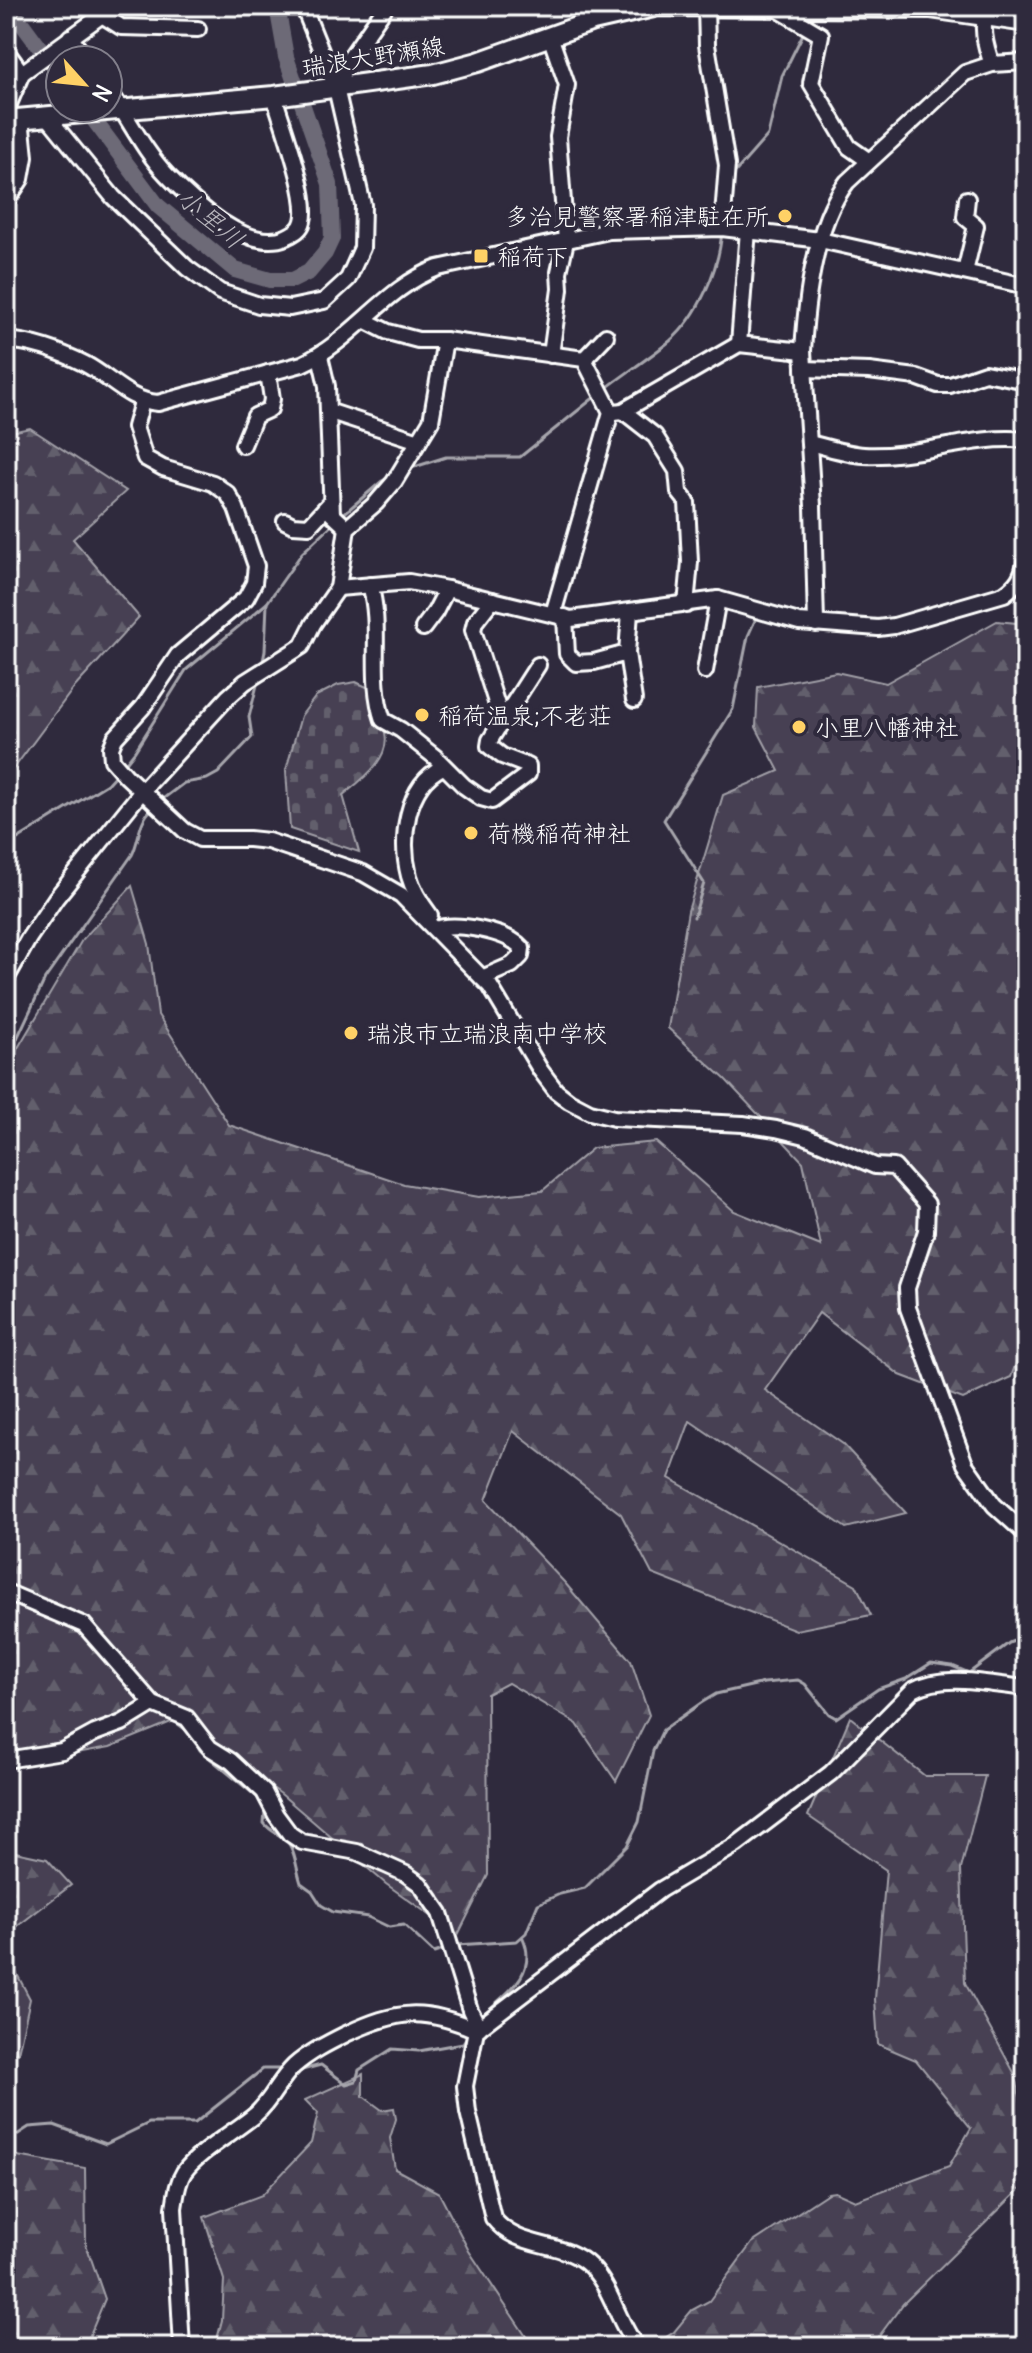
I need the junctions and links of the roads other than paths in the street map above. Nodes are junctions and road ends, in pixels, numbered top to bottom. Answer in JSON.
{"nodes":[{"id":1,"x":303,"y":6,"type":"edge"},
{"id":2,"x":386,"y":6,"type":"edge"},
{"id":3,"x":706,"y":6,"type":"edge"},
{"id":4,"x":774,"y":7,"type":"edge"},
{"id":5,"x":828,"y":7,"type":"edge"},
{"id":6,"x":986,"y":10,"type":"edge"},
{"id":7,"x":100,"y":11,"type":"edge"},
{"id":8,"x":806,"y":20,"type":"edge"},
{"id":9,"x":1026,"y":22,"type":"edge"},
{"id":10,"x":198,"y":29,"type":"dead end"},
{"id":11,"x":550,"y":36,"type":"junction"},
{"id":12,"x":70,"y":37,"type":"junction"},
{"id":13,"x":75,"y":44,"type":"edge"},
{"id":14,"x":6,"y":51,"type":"edge"},
{"id":15,"x":1026,"y":62,"type":"edge"},
{"id":16,"x":992,"y":64,"type":"junction"},
{"id":17,"x":22,"y":73,"type":"junction"},
{"id":18,"x":338,"y":88,"type":"junction"},
{"id":19,"x":280,"y":96,"type":"junction"},
{"id":20,"x":124,"y":108,"type":"edge"},
{"id":21,"x":124,"y":115,"type":"edge"},
{"id":22,"x":11,"y":116,"type":"edge"},
{"id":23,"x":44,"y":116,"type":"edge"},
{"id":24,"x":56,"y":124,"type":"edge"},
{"id":25,"x":869,"y":161,"type":"junction"},
{"id":26,"x":967,"y":199,"type":"dead end"},
{"id":27,"x":6,"y":202,"type":"edge"},
{"id":28,"x":726,"y":228,"type":"junction"},
{"id":29,"x":748,"y":230,"type":"junction"},
{"id":30,"x":820,"y":240,"type":"junction"},
{"id":31,"x":566,"y":241,"type":"junction"},
{"id":32,"x":965,"y":272,"type":"junction"},
{"id":33,"x":1026,"y":286,"type":"edge"},
{"id":34,"x":364,"y":320,"type":"junction"},
{"id":35,"x":606,"y":336,"type":"dead end"},
{"id":36,"x":6,"y":340,"type":"edge"},
{"id":37,"x":445,"y":340,"type":"junction"},
{"id":38,"x":739,"y":344,"type":"junction"},
{"id":39,"x":803,"y":351,"type":"junction"},
{"id":40,"x":551,"y":355,"type":"junction"},
{"id":41,"x":320,"y":356,"type":"junction"},
{"id":42,"x":584,"y":359,"type":"junction"},
{"id":43,"x":804,"y":369,"type":"junction"},
{"id":44,"x":268,"y":373,"type":"junction"},
{"id":45,"x":1026,"y":381,"type":"edge"},
{"id":46,"x":142,"y":402,"type":"junction"},
{"id":47,"x":328,"y":411,"type":"junction"},
{"id":48,"x":617,"y":411,"type":"junction"},
{"id":49,"x":1026,"y":440,"type":"edge"},
{"id":50,"x":419,"y":441,"type":"junction"},
{"id":51,"x":809,"y":443,"type":"junction"},
{"id":52,"x":243,"y":445,"type":"dead end"},
{"id":53,"x":332,"y":508,"type":"junction"},
{"id":54,"x":285,"y":521,"type":"dead end"},
{"id":55,"x":347,"y":528,"type":"junction"},
{"id":56,"x":1026,"y":560,"type":"edge"},
{"id":57,"x":370,"y":585,"type":"junction"},
{"id":58,"x":338,"y":588,"type":"junction"},
{"id":59,"x":447,"y":589,"type":"junction"},
{"id":60,"x":718,"y":599,"type":"junction"},
{"id":61,"x":492,"y":600,"type":"junction"},
{"id":62,"x":686,"y":605,"type":"junction"},
{"id":63,"x":630,"y":612,"type":"junction"},
{"id":64,"x":559,"y":616,"type":"junction"},
{"id":65,"x":816,"y":624,"type":"junction"},
{"id":66,"x":423,"y":628,"type":"dead end"},
{"id":67,"x":627,"y":653,"type":"junction"},
{"id":68,"x":538,"y":665,"type":"dead end"},
{"id":69,"x":705,"y":671,"type":"dead end"},
{"id":70,"x":634,"y":700,"type":"dead end"},
{"id":71,"x":502,"y":721,"type":"junction"},
{"id":72,"x":443,"y":767,"type":"junction"},
{"id":73,"x":142,"y":791,"type":"junction"},
{"id":74,"x":433,"y":928,"type":"junction"},
{"id":75,"x":482,"y":978,"type":"junction"},
{"id":76,"x":6,"y":979,"type":"edge"},
{"id":77,"x":1026,"y":1534,"type":"edge"},
{"id":78,"x":6,"y":1592,"type":"edge"},
{"id":79,"x":1026,"y":1688,"type":"edge"},
{"id":80,"x":153,"y":1704,"type":"junction"},
{"id":81,"x":6,"y":1760,"type":"edge"},
{"id":82,"x":477,"y":2029,"type":"junction"},
{"id":83,"x":182,"y":2347,"type":"edge"},
{"id":84,"x":637,"y":2347,"type":"edge"}],
"edges":[{"from":1,"to":18,"type":"street"},
{"from":2,"to":18,"type":"street"},
{"from":3,"to":4,"type":"main road","name":"瑞浪大野瀬線"},
{"from":3,"to":11,"type":"main road","name":"瑞浪大野瀬線"},
{"from":3,"to":28,"type":"street"},
{"from":4,"to":8,"type":"main road","name":"瑞浪大野瀬線"},
{"from":5,"to":6,"type":"main road","name":"瑞浪大野瀬線"},
{"from":5,"to":8,"type":"main road","name":"瑞浪大野瀬線"},
{"from":6,"to":9,"type":"main road","name":"瑞浪大野瀬線"},
{"from":6,"to":16,"type":"street"},
{"from":7,"to":10,"type":"street"},
{"from":7,"to":12,"type":"street"},
{"from":8,"to":25,"type":"street"},
{"from":11,"to":18,"type":"main road","name":"瑞浪大野瀬線"},
{"from":11,"to":31,"type":"street"},
{"from":12,"to":13,"type":"street"},
{"from":12,"to":17,"type":"street"},
{"from":14,"to":17,"type":"street"},
{"from":15,"to":16,"type":"street"},
{"from":16,"to":25,"type":"street"},
{"from":17,"to":22,"type":"street"},
{"from":18,"to":19,"type":"main road","name":"瑞浪大野瀬線"},
{"from":18,"to":24,"type":"street"},
{"from":19,"to":20,"type":"main road","name":"瑞浪大野瀬線"},
{"from":19,"to":21,"type":"street"},
{"from":22,"to":23,"type":"main road","name":"瑞浪大野瀬線"},
{"from":22,"to":27,"type":"street"},
{"from":25,"to":30,"type":"street"},
{"from":26,"to":32,"type":"street"},
{"from":28,"to":29,"type":"street"},
{"from":28,"to":31,"type":"street"},
{"from":29,"to":30,"type":"street"},
{"from":29,"to":38,"type":"street"},
{"from":30,"to":32,"type":"street"},
{"from":30,"to":39,"type":"street"},
{"from":31,"to":34,"type":"street"},
{"from":31,"to":40,"type":"street"},
{"from":32,"to":33,"type":"street"},
{"from":34,"to":37,"type":"street"},
{"from":34,"to":41,"type":"street"},
{"from":35,"to":42,"type":"street"},
{"from":36,"to":46,"type":"street"},
{"from":37,"to":40,"type":"street"},
{"from":37,"to":50,"type":"street"},
{"from":38,"to":39,"type":"street"},
{"from":38,"to":48,"type":"street"},
{"from":39,"to":43,"type":"street"},
{"from":40,"to":42,"type":"street"},
{"from":41,"to":44,"type":"street"},
{"from":41,"to":47,"type":"street"},
{"from":42,"to":48,"type":"street"},
{"from":43,"to":45,"type":"street"},
{"from":43,"to":51,"type":"street"},
{"from":44,"to":46,"type":"street"},
{"from":44,"to":52,"type":"street"},
{"from":46,"to":73,"type":"street"},
{"from":47,"to":50,"type":"street"},
{"from":47,"to":53,"type":"street"},
{"from":48,"to":62,"type":"street"},
{"from":48,"to":64,"type":"street"},
{"from":49,"to":51,"type":"street"},
{"from":50,"to":55,"type":"street"},
{"from":51,"to":65,"type":"street"},
{"from":53,"to":54,"type":"street"},
{"from":53,"to":55,"type":"street"},
{"from":55,"to":58,"type":"street"},
{"from":56,"to":65,"type":"street"},
{"from":57,"to":58,"type":"street"},
{"from":57,"to":59,"type":"street"},
{"from":57,"to":72,"type":"street"},
{"from":58,"to":73,"type":"street"},
{"from":59,"to":61,"type":"street"},
{"from":59,"to":66,"type":"street"},
{"from":60,"to":62,"type":"street"},
{"from":60,"to":65,"type":"street"},
{"from":60,"to":69,"type":"street"},
{"from":61,"to":64,"type":"street"},
{"from":61,"to":71,"type":"street"},
{"from":62,"to":63,"type":"street"},
{"from":63,"to":64,"type":"street"},
{"from":63,"to":67,"type":"street"},
{"from":64,"to":67,"type":"street"},
{"from":67,"to":70,"type":"street"},
{"from":68,"to":71,"type":"street"},
{"from":71,"to":72,"type":"street"},
{"from":72,"to":74,"type":"street"},
{"from":73,"to":74,"type":"street"},
{"from":73,"to":76,"type":"street"},
{"from":74,"to":75,"type":"street"},
{"from":74,"to":75,"type":"street"},
{"from":75,"to":77,"type":"street"},
{"from":78,"to":80,"type":"street"},
{"from":79,"to":82,"type":"street"},
{"from":80,"to":81,"type":"street"},
{"from":80,"to":82,"type":"street"},
{"from":82,"to":83,"type":"street"},
{"from":82,"to":84,"type":"street"}]}
